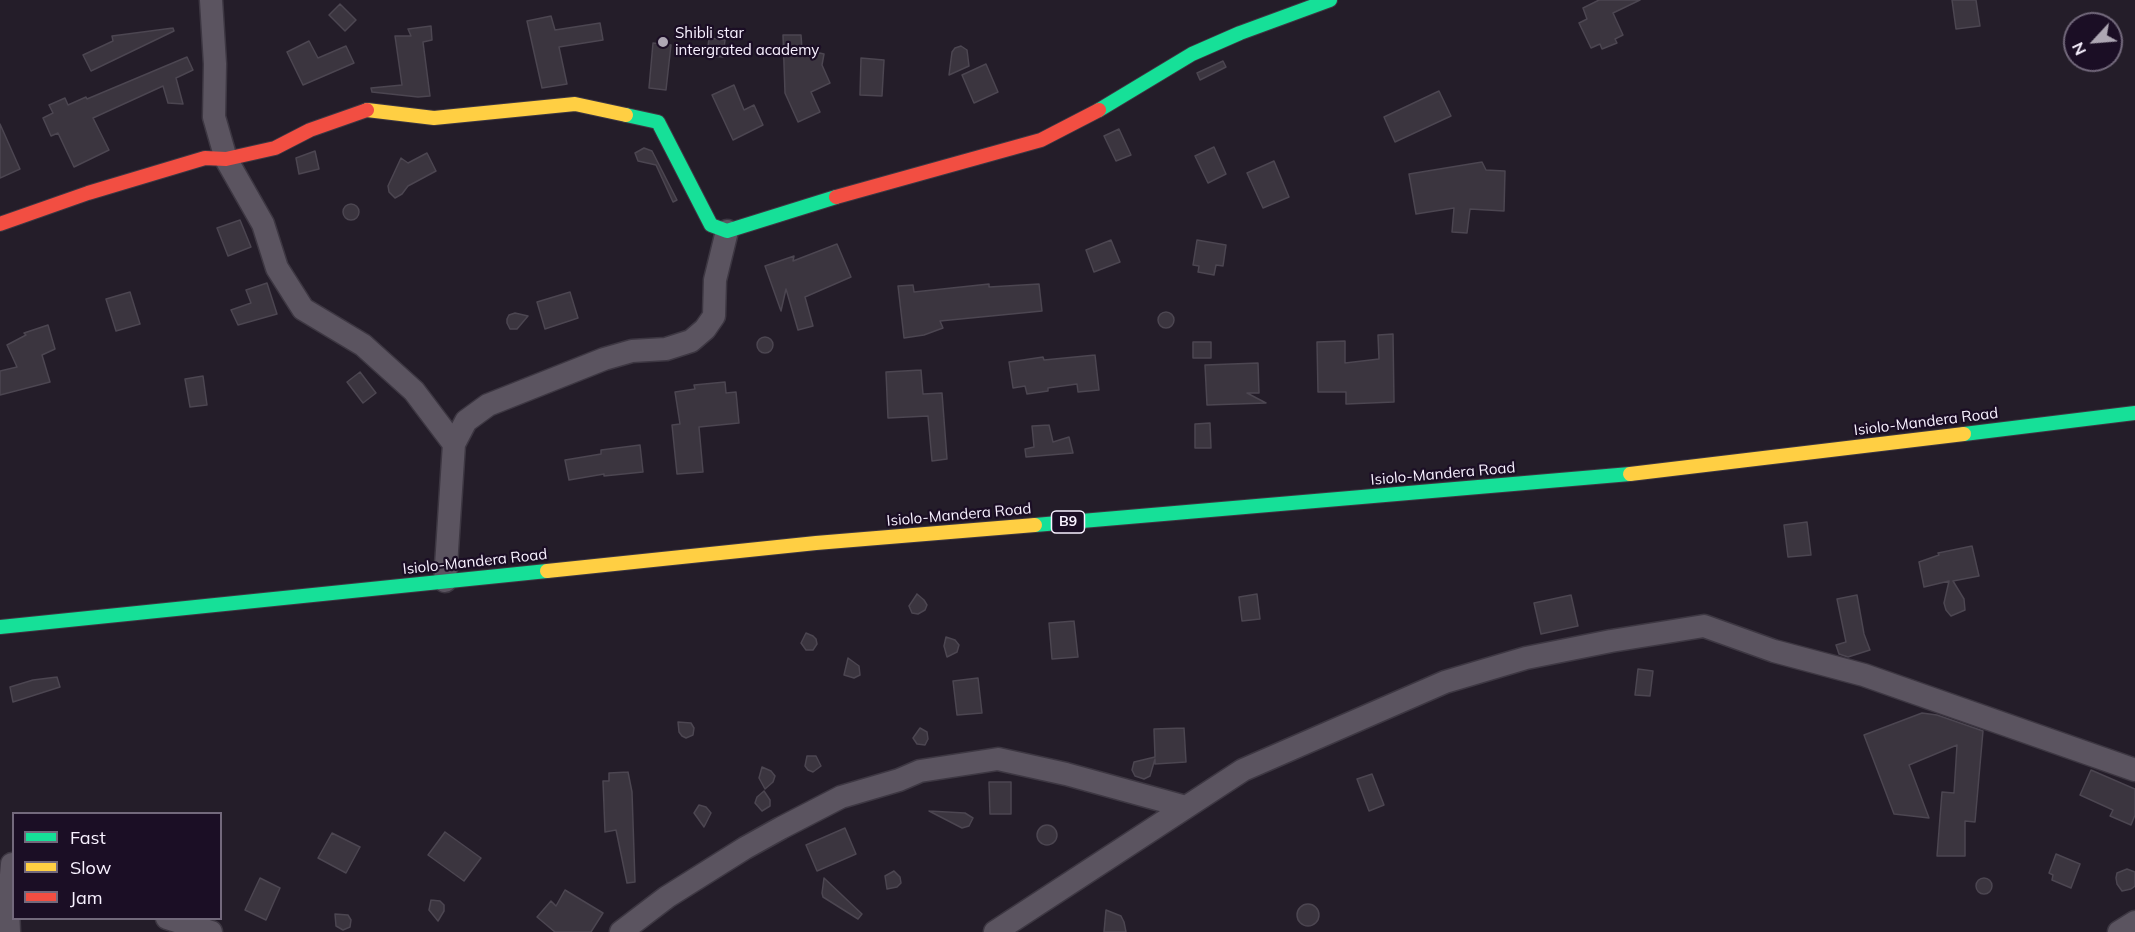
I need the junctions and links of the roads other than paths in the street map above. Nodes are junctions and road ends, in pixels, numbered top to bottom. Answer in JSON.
{"nodes":[{"id":1,"x":211,"y":0,"type":"edge"},
{"id":2,"x":1326,"y":1,"type":"edge"},
{"id":3,"x":226,"y":159,"type":"junction"},
{"id":4,"x":0,"y":224,"type":"edge"},
{"id":5,"x":727,"y":231,"type":"junction"},
{"id":6,"x":2135,"y":413,"type":"edge"},
{"id":7,"x":454,"y":444,"type":"junction"},
{"id":8,"x":445,"y":581,"type":"junction"},
{"id":9,"x":0,"y":627,"type":"edge"},
{"id":10,"x":2135,"y":770,"type":"edge"},
{"id":11,"x":1185,"y":807,"type":"junction"},
{"id":12,"x":8,"y":861,"type":"edge"},
{"id":13,"x":2135,"y":922,"type":"edge"},
{"id":14,"x":172,"y":924,"type":"edge"},
{"id":15,"x":9,"y":932,"type":"edge"},
{"id":16,"x":211,"y":932,"type":"edge"},
{"id":17,"x":621,"y":932,"type":"edge"},
{"id":18,"x":995,"y":932,"type":"edge"},
{"id":19,"x":2119,"y":932,"type":"edge"}],
"edges":[{"from":1,"to":3,"type":"street"},
{"from":2,"to":5,"type":"main road"},
{"from":3,"to":4,"type":"main road"},
{"from":3,"to":5,"type":"main road"},
{"from":3,"to":7,"type":"street"},
{"from":5,"to":7,"type":"street"},
{"from":6,"to":8,"type":"main road","name":"Isiolo-Mandera Road","number":"B9"},
{"from":7,"to":8,"type":"street"},
{"from":8,"to":9,"type":"main road","name":"Isiolo-Mandera Road","number":"B9"},
{"from":10,"to":11,"type":"street"},
{"from":11,"to":17,"type":"street"},
{"from":11,"to":18,"type":"street"},
{"from":12,"to":15,"type":"street"},
{"from":13,"to":19,"type":"street"},
{"from":14,"to":16,"type":"street"}]}
